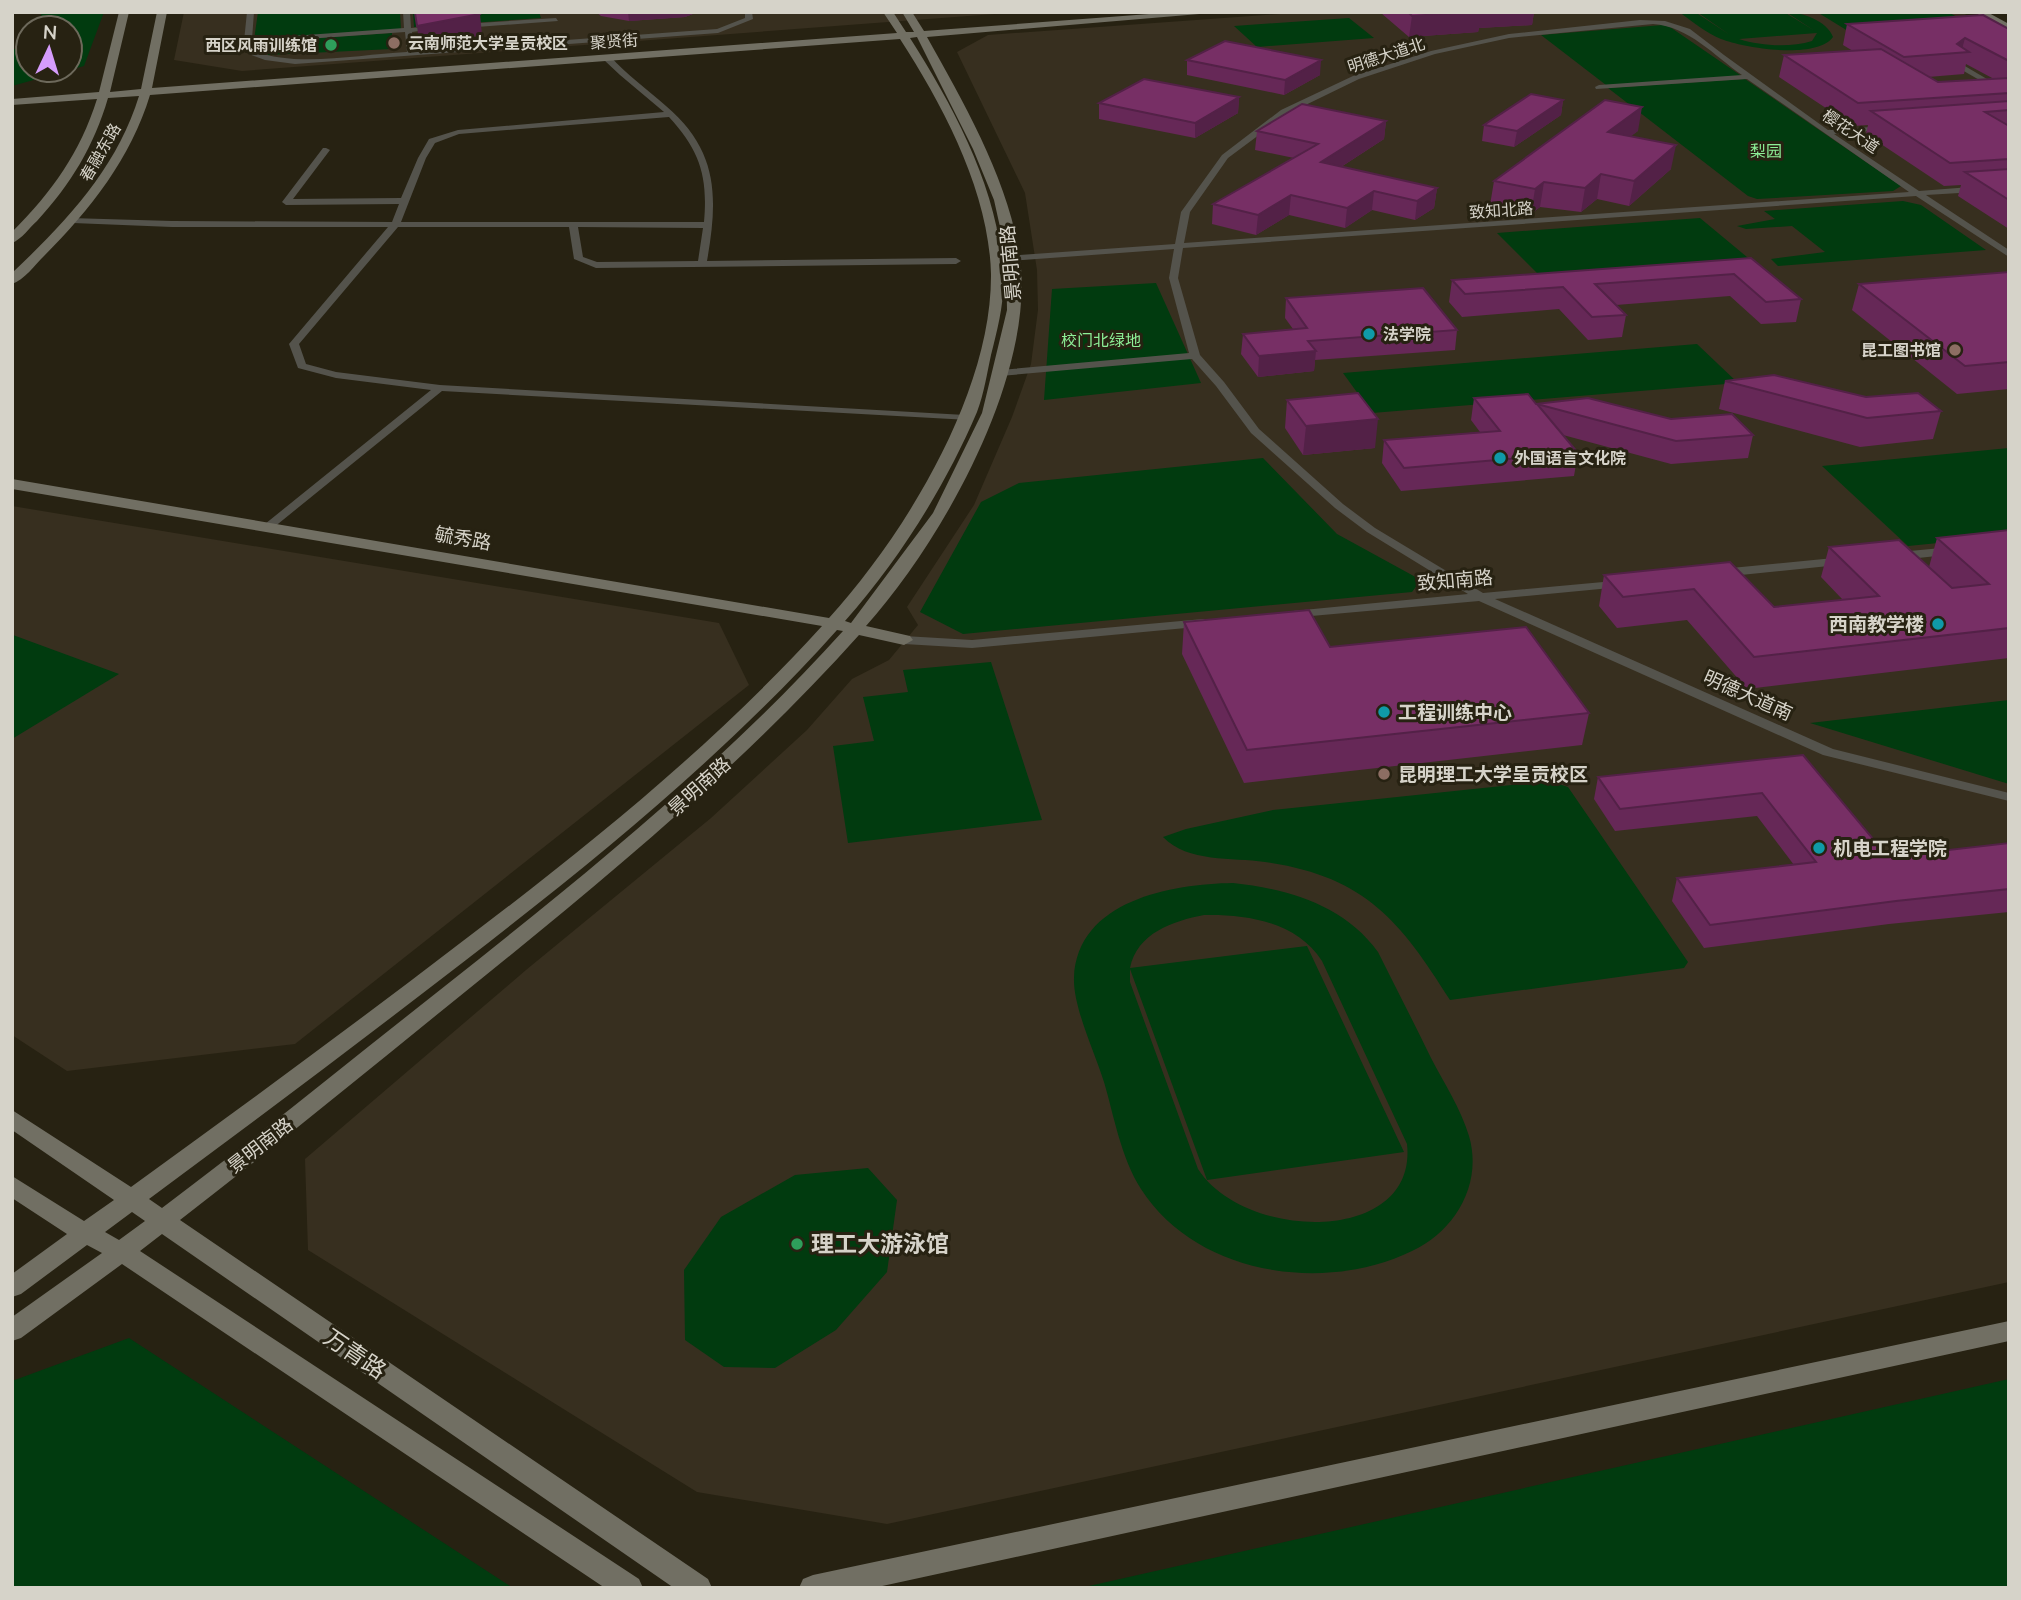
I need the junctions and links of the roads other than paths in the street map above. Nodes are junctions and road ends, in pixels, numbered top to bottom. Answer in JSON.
{"nodes":[{"id":1,"x":124,"y":12,"type":"edge"},
{"id":2,"x":162,"y":12,"type":"edge"},
{"id":3,"x":251,"y":12,"type":"edge"},
{"id":4,"x":406,"y":12,"type":"edge"},
{"id":5,"x":748,"y":12,"type":"edge"},
{"id":6,"x":888,"y":12,"type":"edge"},
{"id":7,"x":907,"y":12,"type":"edge"},
{"id":8,"x":1142,"y":12,"type":"edge"},
{"id":9,"x":1218,"y":12,"type":"edge"},
{"id":10,"x":1979,"y":12,"type":"edge"},
{"id":11,"x":554,"y":16,"type":"edge"},
{"id":12,"x":1681,"y":27,"type":"joint"},
{"id":13,"x":2009,"y":28,"type":"edge"},
{"id":14,"x":408,"y":30,"type":"junction"},
{"id":15,"x":912,"y":33,"type":"junction"},
{"id":16,"x":249,"y":41,"type":"junction"},
{"id":17,"x":563,"y":44,"type":"junction"},
{"id":18,"x":411,"y":54,"type":"junction"},
{"id":19,"x":607,"y":58,"type":"junction"},
{"id":20,"x":1958,"y":64,"type":"edge"},
{"id":21,"x":1751,"y":77,"type":"junction"},
{"id":22,"x":1599,"y":87,"type":"dead end"},
{"id":23,"x":145,"y":89,"type":"junction"},
{"id":24,"x":103,"y":92,"type":"junction"},
{"id":25,"x":2009,"y":95,"type":"edge"},
{"id":26,"x":12,"y":96,"type":"edge"},
{"id":27,"x":12,"y":102,"type":"edge"},
{"id":28,"x":671,"y":114,"type":"junction"},
{"id":29,"x":1898,"y":127,"type":"edge"},
{"id":30,"x":1828,"y":132,"type":"junction"},
{"id":31,"x":326,"y":150,"type":"dead end"},
{"id":32,"x":2009,"y":187,"type":"edge"},
{"id":33,"x":1920,"y":194,"type":"junction"},
{"id":34,"x":406,"y":201,"type":"junction"},
{"id":35,"x":72,"y":220,"type":"junction"},
{"id":36,"x":573,"y":224,"type":"junction"},
{"id":37,"x":396,"y":225,"type":"junction"},
{"id":38,"x":709,"y":225,"type":"junction"},
{"id":39,"x":12,"y":239,"type":"edge"},
{"id":40,"x":1175,"y":247,"type":"junction"},
{"id":41,"x":2009,"y":254,"type":"edge"},
{"id":42,"x":1005,"y":258,"type":"junction"},
{"id":43,"x":956,"y":261,"type":"dead end"},
{"id":44,"x":702,"y":264,"type":"junction"},
{"id":45,"x":12,"y":280,"type":"edge"},
{"id":46,"x":1195,"y":356,"type":"junction"},
{"id":47,"x":1000,"y":373,"type":"junction"},
{"id":48,"x":440,"y":388,"type":"junction"},
{"id":49,"x":965,"y":418,"type":"junction"},
{"id":50,"x":12,"y":484,"type":"edge"},
{"id":51,"x":269,"y":526,"type":"junction"},
{"id":52,"x":1968,"y":549,"type":"edge"},
{"id":53,"x":1889,"y":557,"type":"edge"},
{"id":54,"x":1864,"y":559,"type":"edge"},
{"id":55,"x":1713,"y":574,"type":"edge"},
{"id":56,"x":1630,"y":582,"type":"edge"},
{"id":57,"x":1481,"y":597,"type":"junction"},
{"id":58,"x":1272,"y":617,"type":"edge"},
{"id":59,"x":1217,"y":622,"type":"edge"},
{"id":60,"x":833,"y":623,"type":"junction"},
{"id":61,"x":855,"y":628,"type":"junction"},
{"id":62,"x":904,"y":640,"type":"joint"},
{"id":63,"x":2009,"y":797,"type":"edge"},
{"id":64,"x":12,"y":1118,"type":"edge"},
{"id":65,"x":12,"y":1185,"type":"edge"},
{"id":66,"x":130,"y":1200,"type":"junction"},
{"id":67,"x":160,"y":1221,"type":"junction"},
{"id":68,"x":87,"y":1233,"type":"junction"},
{"id":69,"x":120,"y":1252,"type":"junction"},
{"id":70,"x":12,"y":1287,"type":"edge"},
{"id":71,"x":12,"y":1331,"type":"edge"},
{"id":72,"x":2009,"y":1331,"type":"edge"},
{"id":73,"x":629,"y":1588,"type":"edge"},
{"id":74,"x":698,"y":1588,"type":"edge"},
{"id":75,"x":813,"y":1588,"type":"edge"}],
"edges":[{"from":1,"to":24,"type":"main road","name":"春融东路"},
{"from":2,"to":23,"type":"main road","name":"春融东路"},
{"from":3,"to":16,"type":"street"},
{"from":4,"to":14,"type":"street"},
{"from":5,"to":17,"type":"street"},
{"from":6,"to":15,"type":"main road"},
{"from":7,"to":15,"type":"main road"},
{"from":8,"to":15,"type":"main road","name":"聚贤街"},
{"from":9,"to":15,"type":"main road","name":"聚贤街"},
{"from":10,"to":13,"type":"main road"},
{"from":11,"to":14,"type":"street"},
{"from":11,"to":17,"type":"street"},
{"from":12,"to":21,"type":"street","name":"樱花大道"},
{"from":12,"to":40,"type":"street","name":"明德大道北"},
{"from":14,"to":16,"type":"street"},
{"from":14,"to":18,"type":"street"},
{"from":15,"to":19,"type":"main road","name":"聚贤街"},
{"from":15,"to":23,"type":"main road","name":"聚贤街"},
{"from":15,"to":42,"type":"main road","name":"景明南路"},
{"from":16,"to":18,"type":"street"},
{"from":17,"to":18,"type":"street"},
{"from":19,"to":23,"type":"main road","name":"聚贤街"},
{"from":19,"to":28,"type":"street"},
{"from":20,"to":25,"type":"street"},
{"from":21,"to":22,"type":"street"},
{"from":21,"to":30,"type":"street","name":"樱花大道"},
{"from":23,"to":24,"type":"main road","name":"聚贤街"},
{"from":23,"to":35,"type":"main road","name":"春融东路"},
{"from":24,"to":26,"type":"main road","name":"聚贤街"},
{"from":24,"to":27,"type":"main road","name":"聚贤街"},
{"from":24,"to":39,"type":"main road","name":"春融东路"},
{"from":28,"to":34,"type":"street"},
{"from":28,"to":38,"type":"street"},
{"from":29,"to":30,"type":"street"},
{"from":30,"to":33,"type":"street","name":"樱花大道"},
{"from":31,"to":34,"type":"street"},
{"from":32,"to":33,"type":"street","name":"致知北路"},
{"from":33,"to":40,"type":"street","name":"致知北路"},
{"from":33,"to":41,"type":"street","name":"樱花大道"},
{"from":34,"to":37,"type":"street"},
{"from":35,"to":37,"type":"street"},
{"from":35,"to":45,"type":"main road","name":"春融东路"},
{"from":36,"to":37,"type":"street"},
{"from":36,"to":38,"type":"street"},
{"from":36,"to":44,"type":"street"},
{"from":37,"to":48,"type":"street"},
{"from":38,"to":44,"type":"street"},
{"from":40,"to":42,"type":"street","name":"致知北路"},
{"from":40,"to":46,"type":"street","name":"明德大道北"},
{"from":42,"to":47,"type":"main road","name":"景明南路"},
{"from":42,"to":49,"type":"main road","name":"景明南路"},
{"from":43,"to":44,"type":"street"},
{"from":46,"to":47,"type":"street"},
{"from":46,"to":57,"type":"street","name":"明德大道南"},
{"from":47,"to":61,"type":"main road","name":"景明南路"},
{"from":48,"to":49,"type":"street"},
{"from":48,"to":51,"type":"street"},
{"from":49,"to":60,"type":"main road","name":"景明南路"},
{"from":50,"to":51,"type":"main road","name":"毓秀路"},
{"from":51,"to":60,"type":"main road","name":"毓秀路"},
{"from":52,"to":53,"type":"street"},
{"from":54,"to":55,"type":"street"},
{"from":56,"to":57,"type":"street","name":"致知南路"},
{"from":57,"to":58,"type":"street","name":"致知南路"},
{"from":57,"to":63,"type":"street","name":"明德大道南"},
{"from":59,"to":62,"type":"street"},
{"from":60,"to":61,"type":"main road","name":"毓秀路"},
{"from":60,"to":66,"type":"main road","name":"景明南路"},
{"from":61,"to":62,"type":"main road","name":"毓秀路"},
{"from":61,"to":67,"type":"main road","name":"景明南路"},
{"from":64,"to":66,"type":"main road","name":"万青路"},
{"from":65,"to":68,"type":"main road","name":"万青路"},
{"from":66,"to":67,"type":"main road","name":"万青路"},
{"from":66,"to":68,"type":"main road","name":"景明南路"},
{"from":67,"to":69,"type":"main road","name":"景明南路"},
{"from":67,"to":74,"type":"main road","name":"万青路"},
{"from":68,"to":69,"type":"main road","name":"万青路"},
{"from":68,"to":70,"type":"main road","name":"景明南路"},
{"from":69,"to":71,"type":"main road","name":"景明南路"},
{"from":69,"to":73,"type":"main road","name":"万青路"},
{"from":72,"to":75,"type":"main road"}]}
